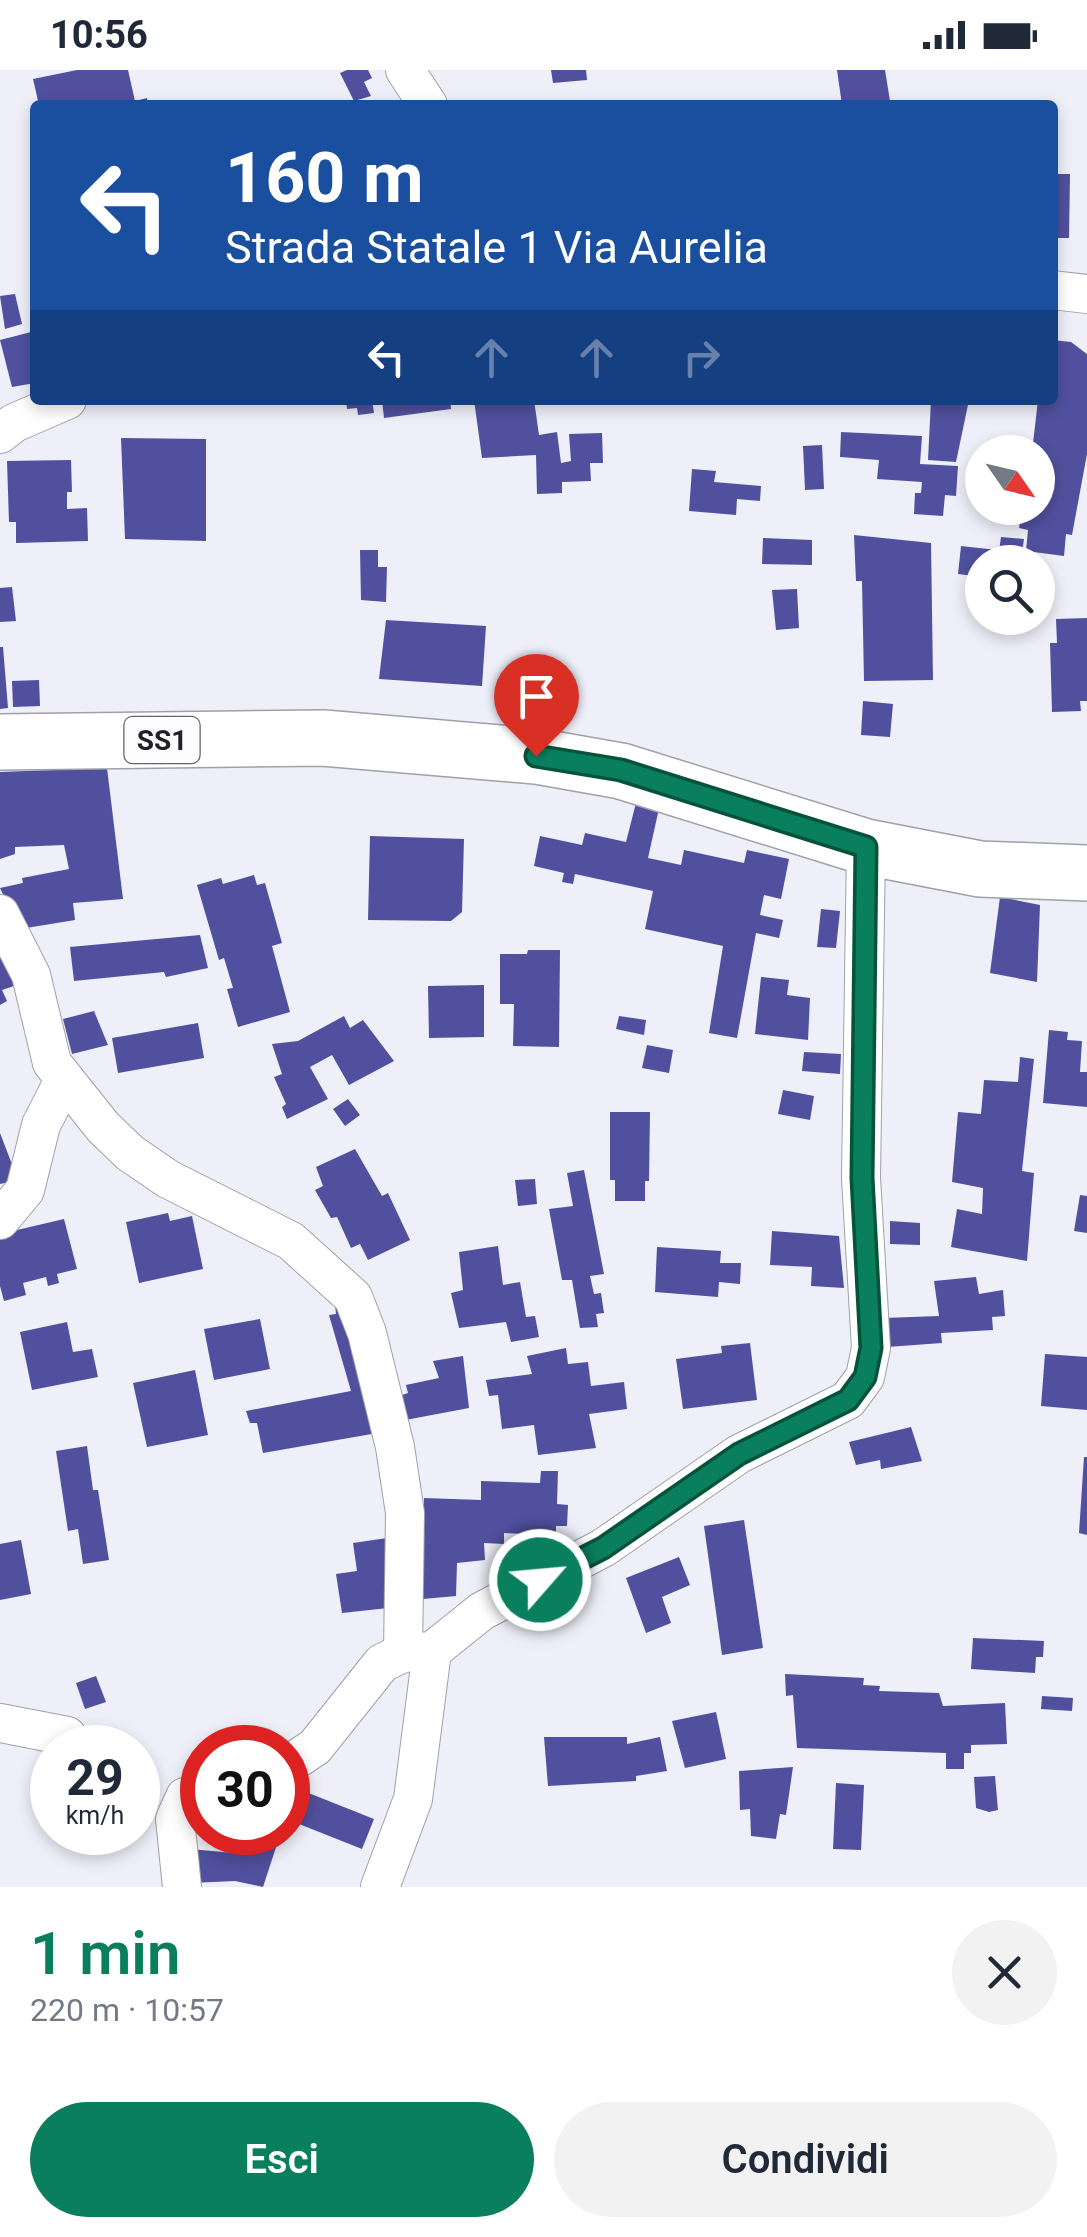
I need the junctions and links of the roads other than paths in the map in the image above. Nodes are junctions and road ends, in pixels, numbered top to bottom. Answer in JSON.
{"nodes":[{"id":1,"x":405,"y":70,"type":"edge"},
{"id":2,"x":425,"y":100,"type":"edge"},
{"id":3,"x":1058,"y":291,"type":"edge"},
{"id":4,"x":1087,"y":294,"type":"edge"},
{"id":5,"x":55,"y":405,"type":"edge"},
{"id":6,"x":0,"y":434,"type":"edge"},
{"id":7,"x":0,"y":742,"type":"edge"},
{"id":8,"x":866,"y":847,"type":"junction"},
{"id":9,"x":1087,"y":872,"type":"edge"},
{"id":10,"x":0,"y":914,"type":"edge"},
{"id":11,"x":64,"y":1080,"type":"junction"},
{"id":12,"x":0,"y":1220,"type":"edge"},
{"id":13,"x":418,"y":1652,"type":"junction"},
{"id":14,"x":0,"y":1723,"type":"edge"},
{"id":15,"x":30,"y":1729,"type":"edge"},
{"id":16,"x":310,"y":1751,"type":"edge"},
{"id":17,"x":180,"y":1809,"type":"edge"},
{"id":18,"x":182,"y":1887,"type":"edge"},
{"id":19,"x":380,"y":1887,"type":"edge"}],
"edges":[{"from":1,"to":2,"type":"street"},
{"from":3,"to":4,"type":"street"},
{"from":5,"to":6,"type":"street"},
{"from":7,"to":8,"type":"main road","number":"SS1"},
{"from":8,"to":9,"type":"main road","number":"SS1"},
{"from":8,"to":13,"type":"street"},
{"from":10,"to":11,"type":"street"},
{"from":11,"to":12,"type":"street"},
{"from":11,"to":13,"type":"street"},
{"from":13,"to":16,"type":"street"},
{"from":13,"to":19,"type":"street"},
{"from":14,"to":15,"type":"street"},
{"from":17,"to":18,"type":"street"}]}
